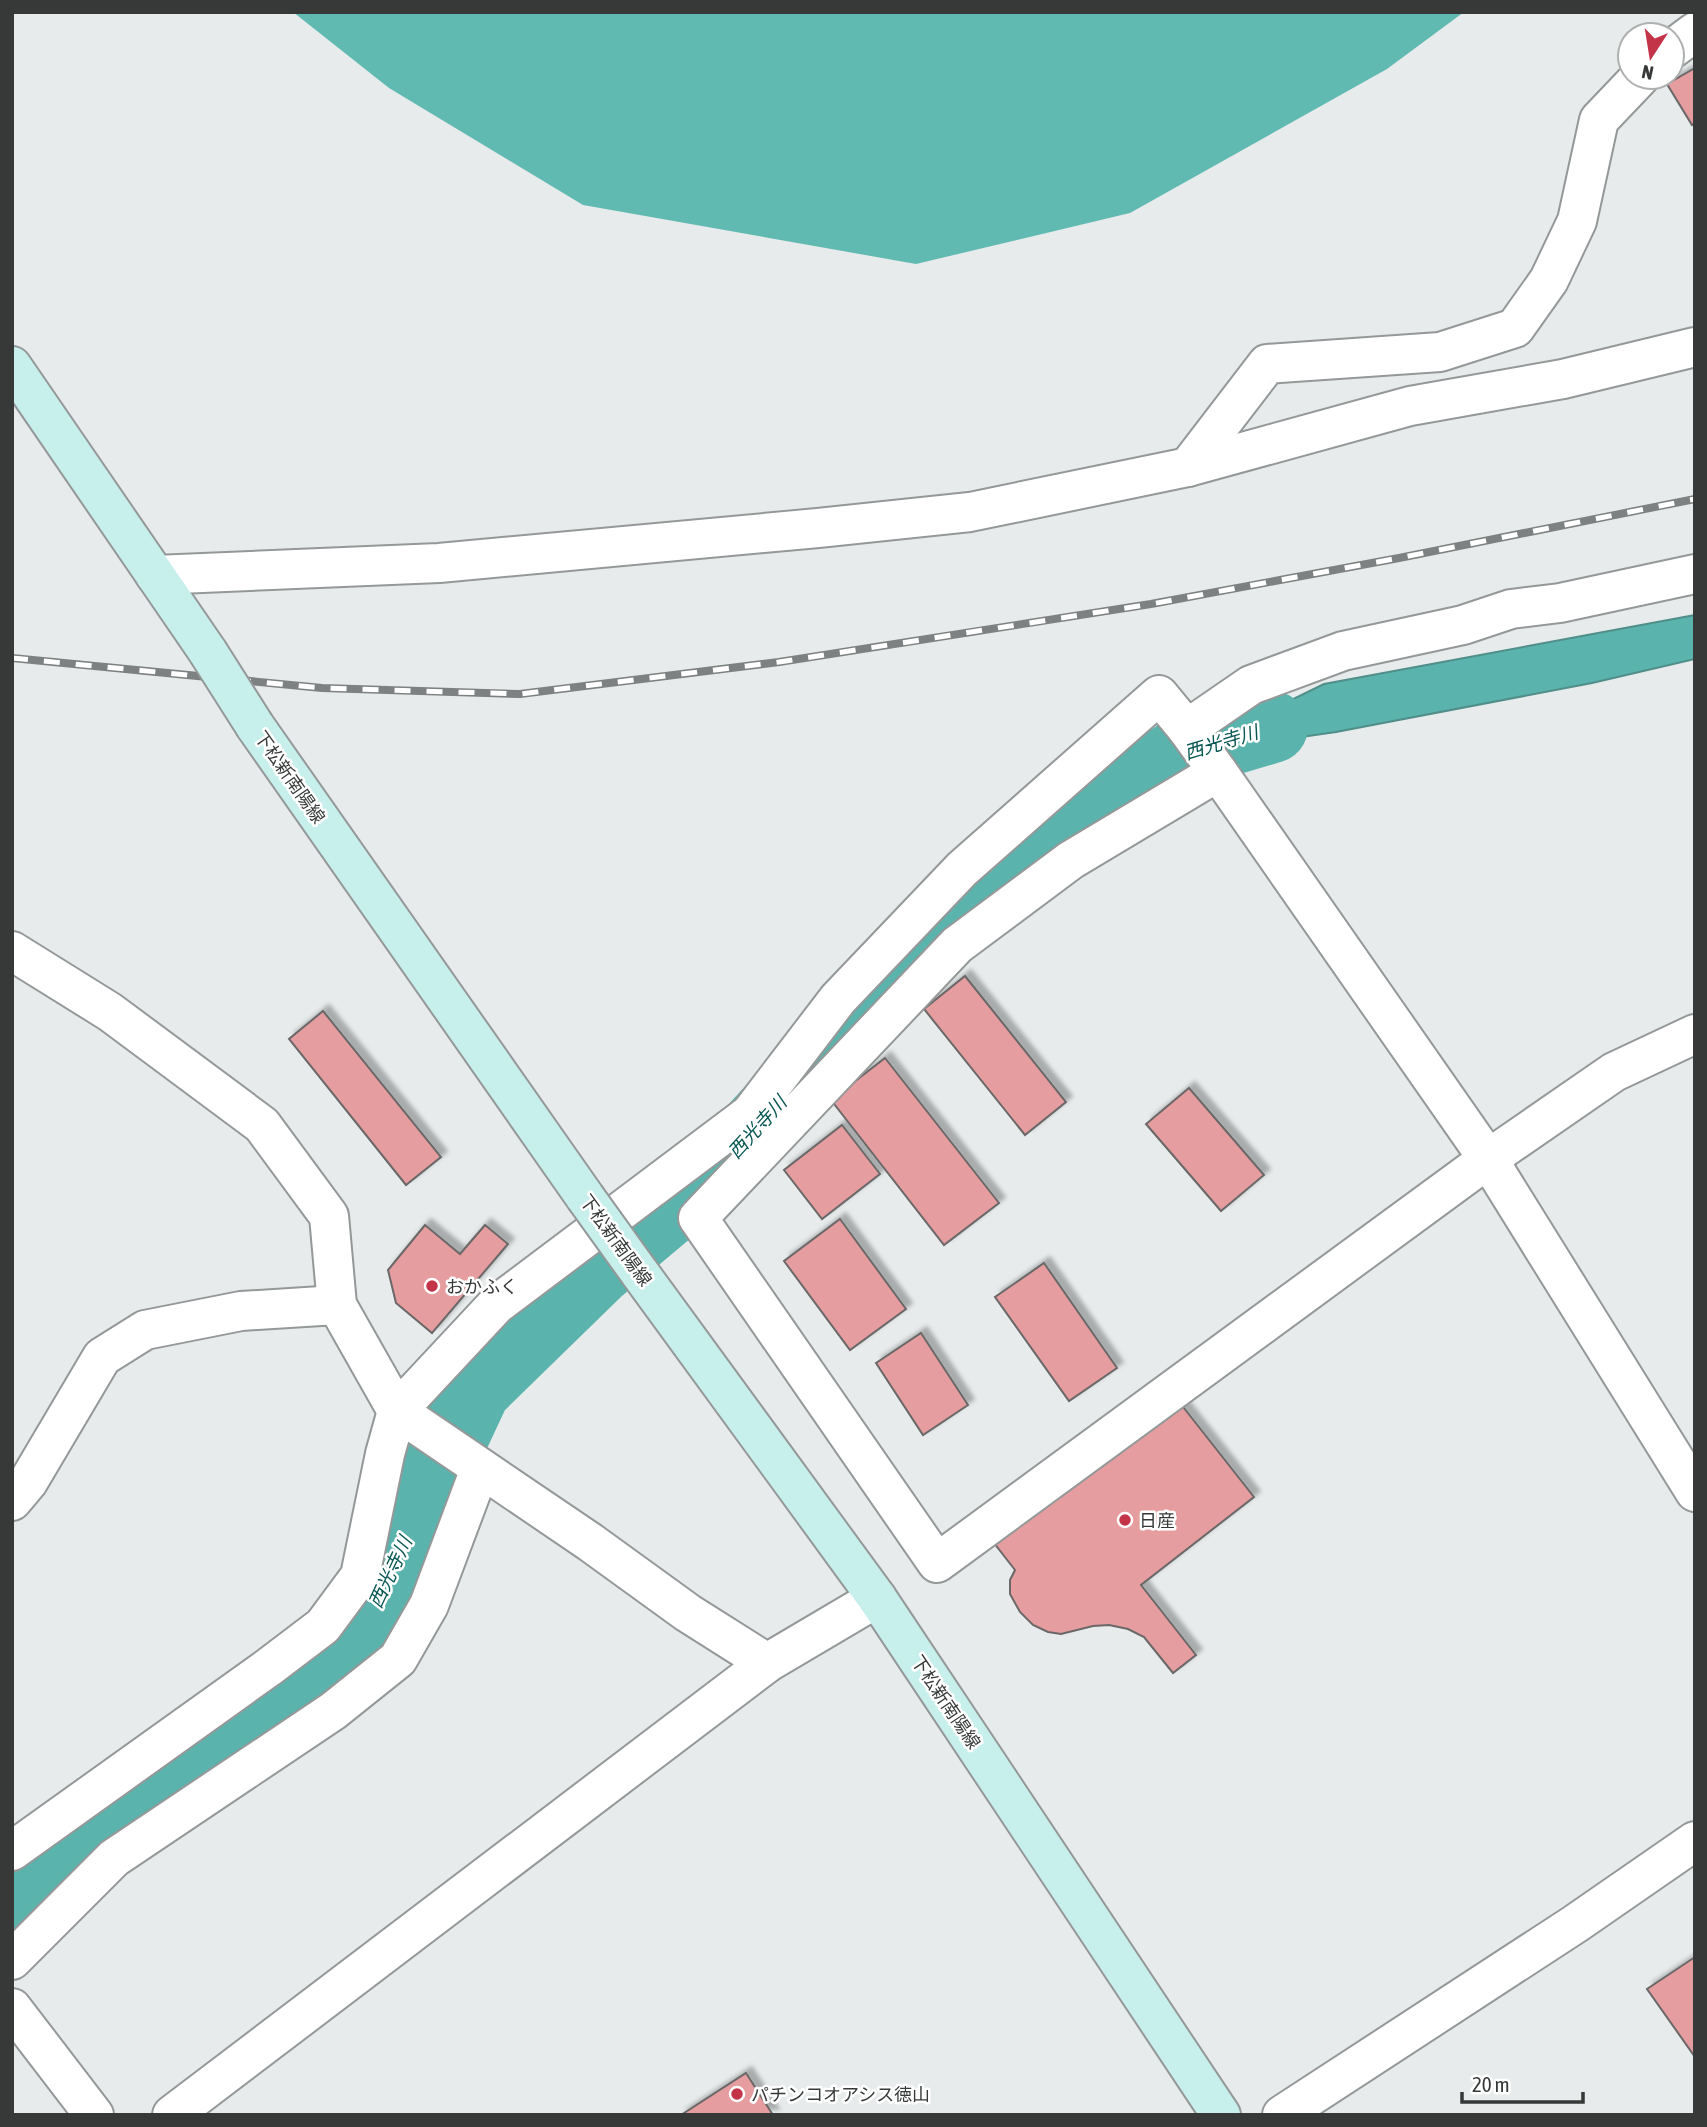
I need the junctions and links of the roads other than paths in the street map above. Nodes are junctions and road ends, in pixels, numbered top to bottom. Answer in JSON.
{"nodes":[{"id":1,"x":1627,"y":91,"type":"edge"},
{"id":2,"x":1695,"y":347,"type":"edge"},
{"id":3,"x":12,"y":366,"type":"edge"},
{"id":4,"x":1188,"y":467,"type":"junction"},
{"id":5,"x":1695,"y":574,"type":"edge"},
{"id":6,"x":155,"y":575,"type":"junction"},
{"id":7,"x":1187,"y":729,"type":"junction"},
{"id":8,"x":1218,"y":772,"type":"junction"},
{"id":9,"x":12,"y":951,"type":"edge"},
{"id":10,"x":1695,"y":1034,"type":"edge"},
{"id":11,"x":1488,"y":1159,"type":"junction"},
{"id":12,"x":337,"y":1305,"type":"junction"},
{"id":13,"x":397,"y":1411,"type":"junction"},
{"id":14,"x":480,"y":1469,"type":"junction"},
{"id":15,"x":1695,"y":1492,"type":"edge"},
{"id":16,"x":12,"y":1501,"type":"edge"},
{"id":17,"x":877,"y":1598,"type":"junction"},
{"id":18,"x":767,"y":1663,"type":"junction"},
{"id":19,"x":1695,"y":1841,"type":"edge"},
{"id":20,"x":12,"y":1851,"type":"edge"},
{"id":21,"x":12,"y":1960,"type":"edge"},
{"id":22,"x":12,"y":2008,"type":"edge"},
{"id":23,"x":94,"y":2115,"type":"edge"},
{"id":24,"x":172,"y":2115,"type":"edge"},
{"id":25,"x":1221,"y":2115,"type":"edge"},
{"id":26,"x":1282,"y":2115,"type":"edge"}],
"edges":[{"from":1,"to":4,"type":"street"},
{"from":2,"to":4,"type":"street"},
{"from":3,"to":6,"type":"main road","name":"下松新南陽線"},
{"from":4,"to":6,"type":"street"},
{"from":5,"to":7,"type":"street"},
{"from":6,"to":17,"type":"main road","name":"下松新南陽線","bridge":true},
{"from":7,"to":8,"type":"street"},
{"from":7,"to":13,"type":"street"},
{"from":8,"to":11,"type":"street"},
{"from":8,"to":11,"type":"street"},
{"from":9,"to":12,"type":"street"},
{"from":10,"to":11,"type":"street"},
{"from":11,"to":15,"type":"street"},
{"from":12,"to":13,"type":"street"},
{"from":12,"to":16,"type":"street"},
{"from":13,"to":14,"type":"street"},
{"from":13,"to":20,"type":"street"},
{"from":14,"to":18,"type":"street"},
{"from":14,"to":21,"type":"street"},
{"from":17,"to":18,"type":"street"},
{"from":17,"to":25,"type":"main road","name":"下松新南陽線"},
{"from":18,"to":24,"type":"street"},
{"from":19,"to":26,"type":"street"},
{"from":22,"to":23,"type":"street"}]}
